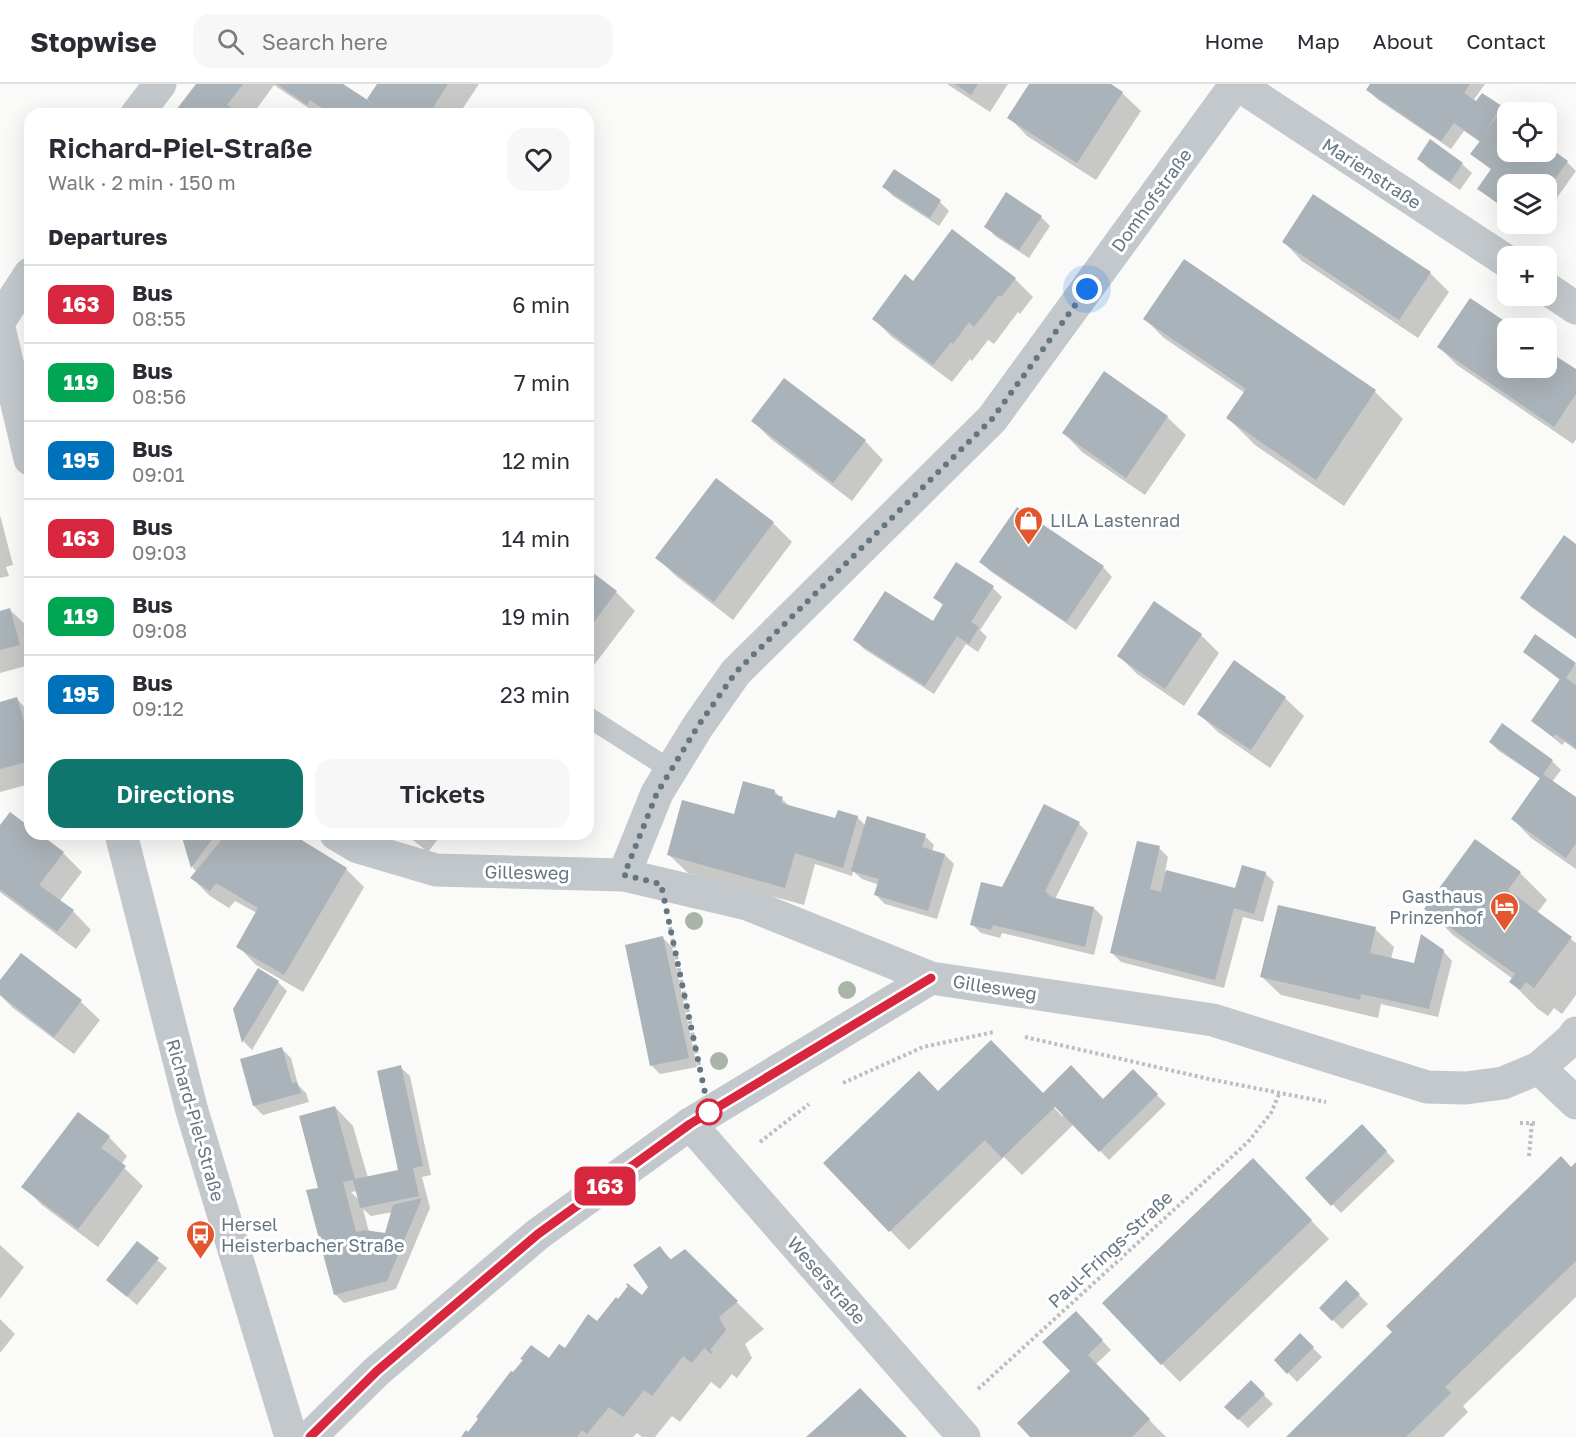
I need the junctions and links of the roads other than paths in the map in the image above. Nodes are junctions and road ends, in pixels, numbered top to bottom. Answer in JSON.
{"nodes":[{"id":1,"x":160,"y":84,"type":"edge"},
{"id":2,"x":1237,"y":84,"type":"edge"},
{"id":3,"x":142,"y":108,"type":"edge"},
{"id":4,"x":1497,"y":255,"type":"edge"},
{"id":5,"x":24,"y":283,"type":"edge"},
{"id":6,"x":1557,"y":295,"type":"edge"},
{"id":7,"x":1576,"y":308,"type":"edge"},
{"id":8,"x":0,"y":320,"type":"edge"},
{"id":9,"x":0,"y":332,"type":"edge"},
{"id":10,"x":24,"y":434,"type":"edge"},
{"id":11,"x":594,"y":721,"type":"edge"},
{"id":12,"x":671,"y":770,"type":"junction"},
{"id":13,"x":123,"y":840,"type":"edge"},
{"id":14,"x":346,"y":840,"type":"edge"},
{"id":15,"x":624,"y":875,"type":"junction"},
{"id":16,"x":931,"y":978,"type":"junction"},
{"id":17,"x":1576,"y":1033,"type":"edge"},
{"id":18,"x":1539,"y":1068,"type":"junction"},
{"id":19,"x":1576,"y":1103,"type":"edge"},
{"id":20,"x":699,"y":1118,"type":"junction"},
{"id":21,"x":956,"y":1427,"type":"edge"},
{"id":22,"x":291,"y":1437,"type":"edge"},
{"id":23,"x":310,"y":1437,"type":"edge"}],
"edges":[{"from":1,"to":3,"type":"street"},
{"from":2,"to":4,"type":"street","name":"Marienstraße"},
{"from":2,"to":12,"type":"street","name":"Domhofstraße"},
{"from":5,"to":8,"type":"street"},
{"from":6,"to":7,"type":"street"},
{"from":9,"to":10,"type":"street"},
{"from":11,"to":12,"type":"lane"},
{"from":12,"to":15,"type":"street","name":"Domhofstraße"},
{"from":13,"to":22,"type":"street","name":"Richard-Piel-Straße"},
{"from":14,"to":15,"type":"street","name":"Gillesweg"},
{"from":15,"to":16,"type":"street","name":"Gillesweg"},
{"from":16,"to":18,"type":"street","name":"Gillesweg"},
{"from":16,"to":20,"type":"street"},
{"from":17,"to":18,"type":"street","name":"Gillesweg"},
{"from":18,"to":19,"type":"street"},
{"from":20,"to":21,"type":"street","name":"Weserstraße"},
{"from":20,"to":23,"type":"street"}]}
